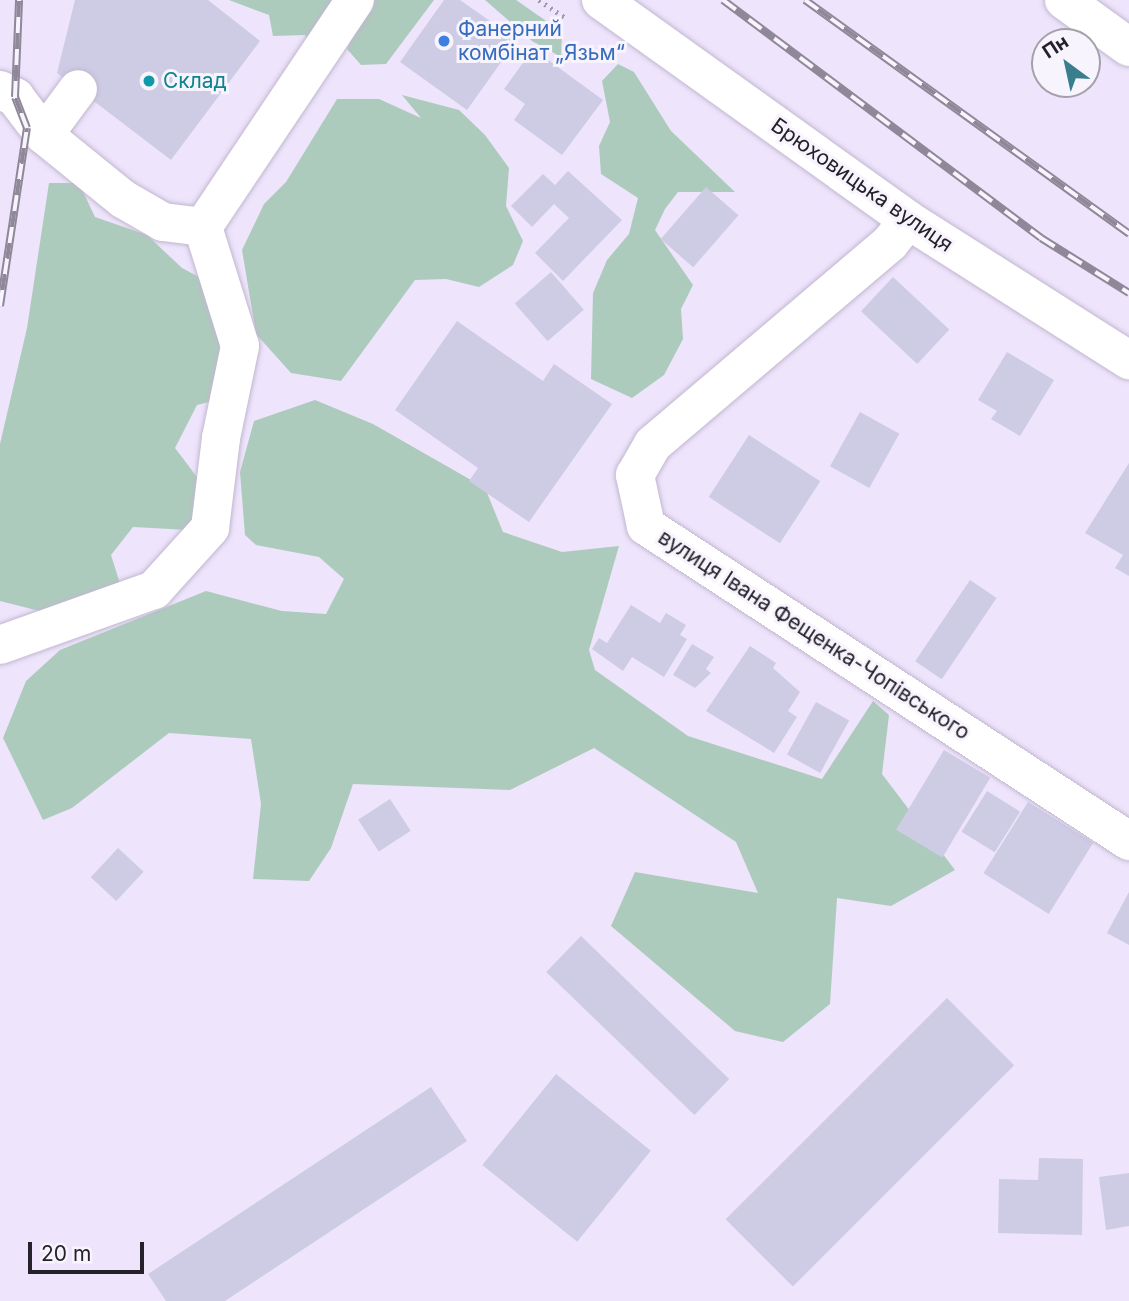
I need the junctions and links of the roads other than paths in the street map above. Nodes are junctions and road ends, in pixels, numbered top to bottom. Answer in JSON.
{"nodes":[{"id":1,"x":355,"y":0,"type":"edge"},
{"id":2,"x":601,"y":0,"type":"edge"},
{"id":3,"x":1064,"y":0,"type":"edge"},
{"id":4,"x":1129,"y":47,"type":"edge"},
{"id":5,"x":78,"y":89,"type":"dead end"},
{"id":6,"x":0,"y":90,"type":"edge"},
{"id":7,"x":44,"y":135,"type":"junction"},
{"id":8,"x":908,"y":220,"type":"junction"},
{"id":9,"x":203,"y":227,"type":"junction"},
{"id":10,"x":1129,"y":360,"type":"edge"},
{"id":11,"x":0,"y":645,"type":"edge"},
{"id":12,"x":1129,"y":841,"type":"edge"}],
"edges":[{"from":1,"to":9,"type":"street"},
{"from":2,"to":8,"type":"street","name":"Брюховицька вулиця"},
{"from":3,"to":4,"type":"street"},
{"from":5,"to":7,"type":"street"},
{"from":6,"to":7,"type":"street"},
{"from":7,"to":9,"type":"street"},
{"from":8,"to":10,"type":"street","name":"Брюховицька вулиця"},
{"from":8,"to":12,"type":"street","name":"вулиця Івана Фещенка-Чопівського"},
{"from":9,"to":11,"type":"street"}]}
